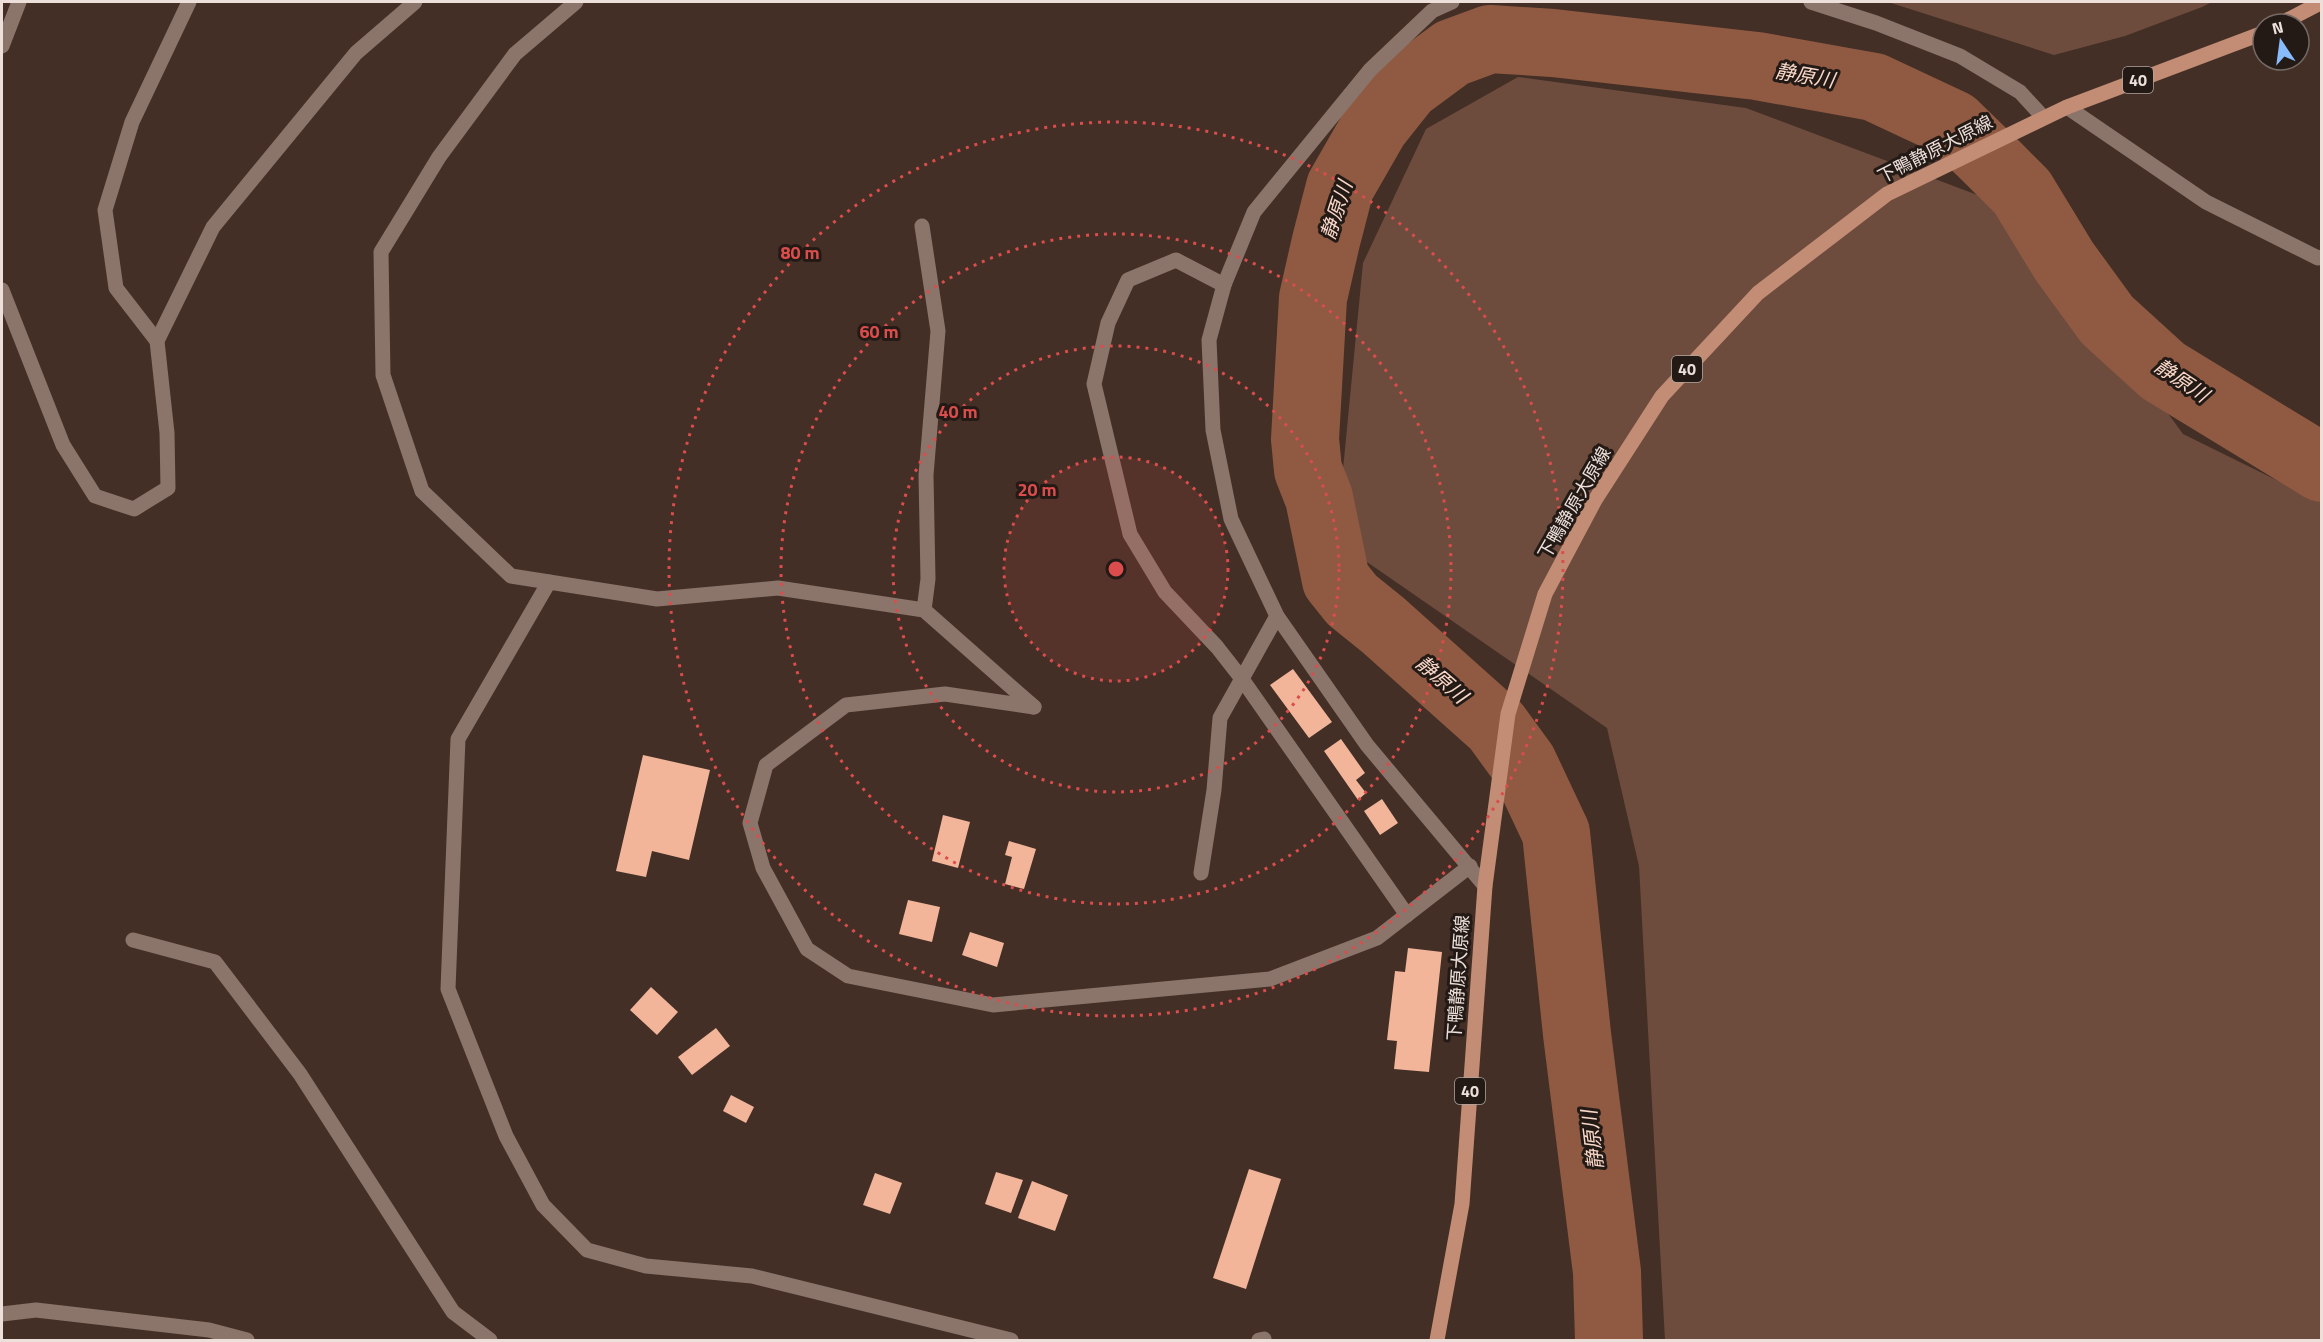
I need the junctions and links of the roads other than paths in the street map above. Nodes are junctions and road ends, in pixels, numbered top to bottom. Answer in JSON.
{"nodes":[{"id":1,"x":19,"y":2,"type":"edge"},
{"id":2,"x":189,"y":2,"type":"edge"},
{"id":3,"x":416,"y":2,"type":"edge"},
{"id":4,"x":576,"y":2,"type":"edge"},
{"id":5,"x":1452,"y":2,"type":"edge"},
{"id":6,"x":1811,"y":2,"type":"edge"},
{"id":7,"x":2322,"y":2,"type":"edge"},
{"id":8,"x":2303,"y":12,"type":"edge"},
{"id":9,"x":2251,"y":37,"type":"edge"},
{"id":10,"x":2,"y":46,"type":"edge"},
{"id":11,"x":2067,"y":106,"type":"junction"},
{"id":12,"x":2043,"y":117,"type":"junction"},
{"id":13,"x":922,"y":226,"type":"dead end"},
{"id":14,"x":2322,"y":257,"type":"edge"},
{"id":15,"x":1224,"y":285,"type":"junction"},
{"id":16,"x":2,"y":290,"type":"edge"},
{"id":17,"x":157,"y":341,"type":"junction"},
{"id":18,"x":549,"y":582,"type":"junction"},
{"id":19,"x":924,"y":610,"type":"junction"},
{"id":20,"x":1277,"y":615,"type":"junction"},
{"id":21,"x":1242,"y":679,"type":"junction"},
{"id":22,"x":1470,"y":866,"type":"junction"},
{"id":23,"x":1201,"y":873,"type":"dead end"},
{"id":24,"x":1485,"y":886,"type":"junction"},
{"id":25,"x":1407,"y":915,"type":"junction"},
{"id":26,"x":134,"y":940,"type":"dead end"},
{"id":27,"x":2,"y":1314,"type":"edge"},
{"id":28,"x":247,"y":1341,"type":"edge"},
{"id":29,"x":490,"y":1341,"type":"edge"},
{"id":30,"x":1011,"y":1341,"type":"edge"},
{"id":31,"x":1437,"y":1341,"type":"edge"}],
"edges":[{"from":1,"to":10,"type":"street"},
{"from":2,"to":17,"type":"street"},
{"from":3,"to":17,"type":"street"},
{"from":4,"to":18,"type":"street"},
{"from":5,"to":15,"type":"street"},
{"from":6,"to":12,"type":"street"},
{"from":7,"to":8,"type":"main road"},
{"from":9,"to":11,"type":"main road","name":"下鴨静原大原線","number":"40"},
{"from":11,"to":12,"type":"main road","name":"下鴨静原大原線","number":"40"},
{"from":11,"to":14,"type":"street"},
{"from":12,"to":24,"type":"main road","name":"下鴨静原大原線","number":"40"},
{"from":13,"to":19,"type":"street"},
{"from":15,"to":20,"type":"street"},
{"from":15,"to":21,"type":"street"},
{"from":16,"to":17,"type":"street"},
{"from":18,"to":19,"type":"street"},
{"from":18,"to":30,"type":"street"},
{"from":19,"to":25,"type":"street"},
{"from":20,"to":21,"type":"street"},
{"from":20,"to":22,"type":"street"},
{"from":21,"to":23,"type":"street"},
{"from":21,"to":25,"type":"street"},
{"from":22,"to":24,"type":"street"},
{"from":22,"to":25,"type":"street"},
{"from":24,"to":31,"type":"main road","name":"下鴨静原大原線","number":"40"},
{"from":26,"to":29,"type":"street"},
{"from":27,"to":28,"type":"street"}]}
